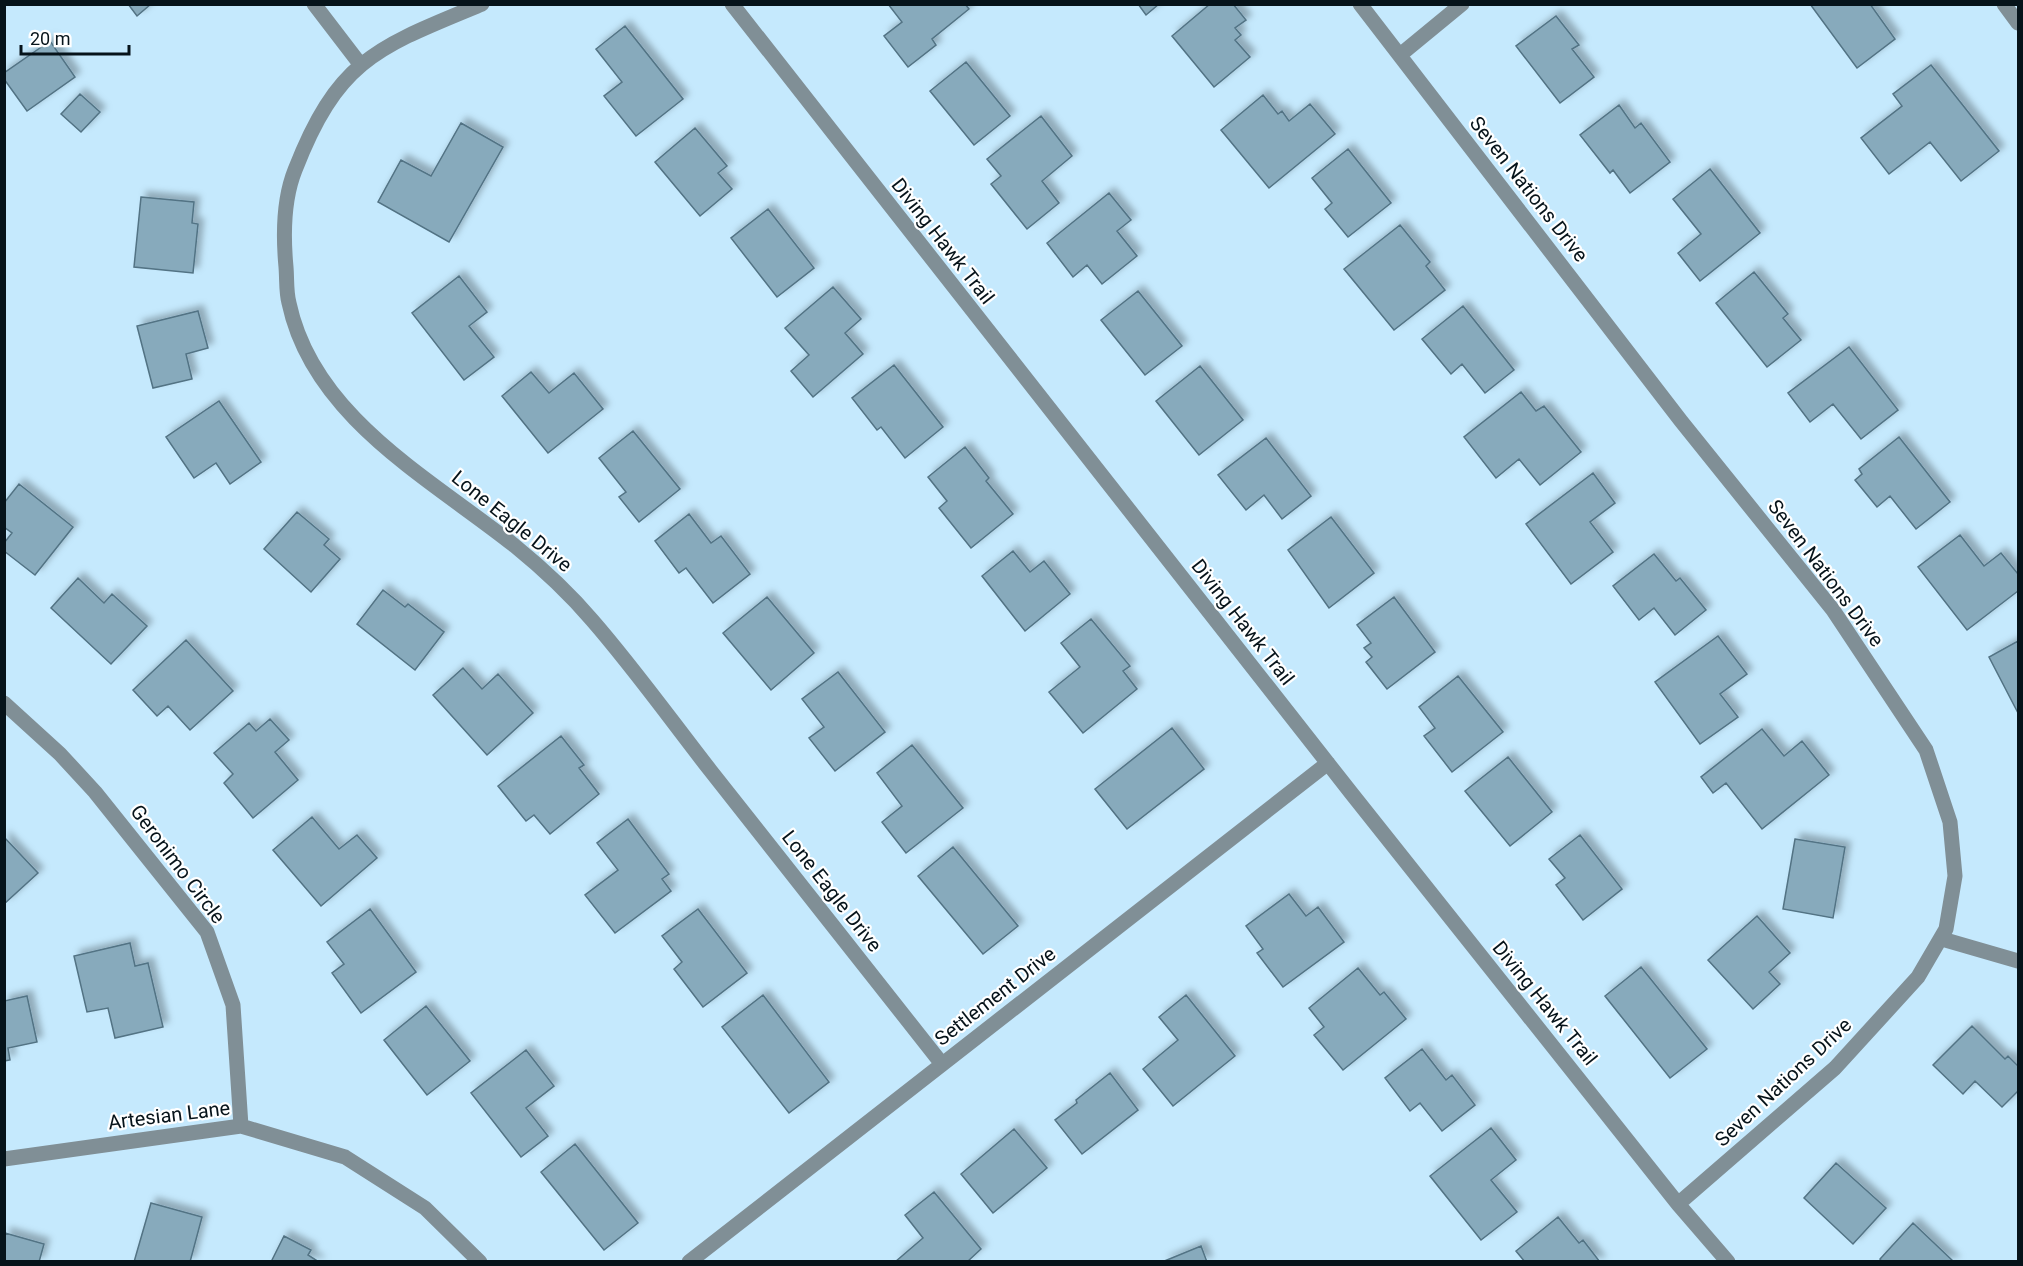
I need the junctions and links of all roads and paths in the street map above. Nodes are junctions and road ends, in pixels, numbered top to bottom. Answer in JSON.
{"nodes":[{"id":1,"x":314,"y":4,"type":"edge"},
{"id":2,"x":482,"y":4,"type":"edge"},
{"id":3,"x":732,"y":4,"type":"edge"},
{"id":4,"x":1360,"y":4,"type":"edge"},
{"id":5,"x":1462,"y":4,"type":"edge"},
{"id":6,"x":2004,"y":4,"type":"edge"},
{"id":7,"x":2019,"y":23,"type":"edge"},
{"id":8,"x":1400,"y":55,"type":"junction"},
{"id":9,"x":360,"y":63,"type":"junction"},
{"id":10,"x":4,"y":703,"type":"edge"},
{"id":11,"x":1328,"y":763,"type":"junction"},
{"id":12,"x":1942,"y":939,"type":"junction"},
{"id":13,"x":2019,"y":961,"type":"edge"},
{"id":14,"x":942,"y":1064,"type":"junction"},
{"id":15,"x":241,"y":1126,"type":"junction"},
{"id":16,"x":4,"y":1159,"type":"edge"},
{"id":17,"x":1678,"y":1204,"type":"junction"},
{"id":18,"x":480,"y":1262,"type":"edge"},
{"id":19,"x":689,"y":1262,"type":"edge"},
{"id":20,"x":1728,"y":1262,"type":"edge"}],
"edges":[{"from":1,"to":9,"type":"street"},
{"from":2,"to":9,"type":"street","name":"Lone Eagle Drive"},
{"from":3,"to":11,"type":"street","name":"Diving Hawk Trail"},
{"from":4,"to":8,"type":"street","name":"Seven Nations Drive"},
{"from":5,"to":8,"type":"street"},
{"from":6,"to":7,"type":"street"},
{"from":8,"to":12,"type":"street","name":"Seven Nations Drive"},
{"from":9,"to":14,"type":"street","name":"Lone Eagle Drive"},
{"from":10,"to":15,"type":"street","name":"Geronimo Circle"},
{"from":11,"to":14,"type":"street","name":"Settlement Drive"},
{"from":11,"to":17,"type":"street","name":"Diving Hawk Trail"},
{"from":12,"to":13,"type":"street"},
{"from":12,"to":17,"type":"street","name":"Seven Nations Drive"},
{"from":14,"to":19,"type":"street","name":"Settlement Drive"},
{"from":15,"to":16,"type":"street","name":"Artesian Lane"},
{"from":15,"to":18,"type":"street","name":"Artesian Lane"},
{"from":17,"to":20,"type":"street","name":"Diving Hawk Trail"}]}
